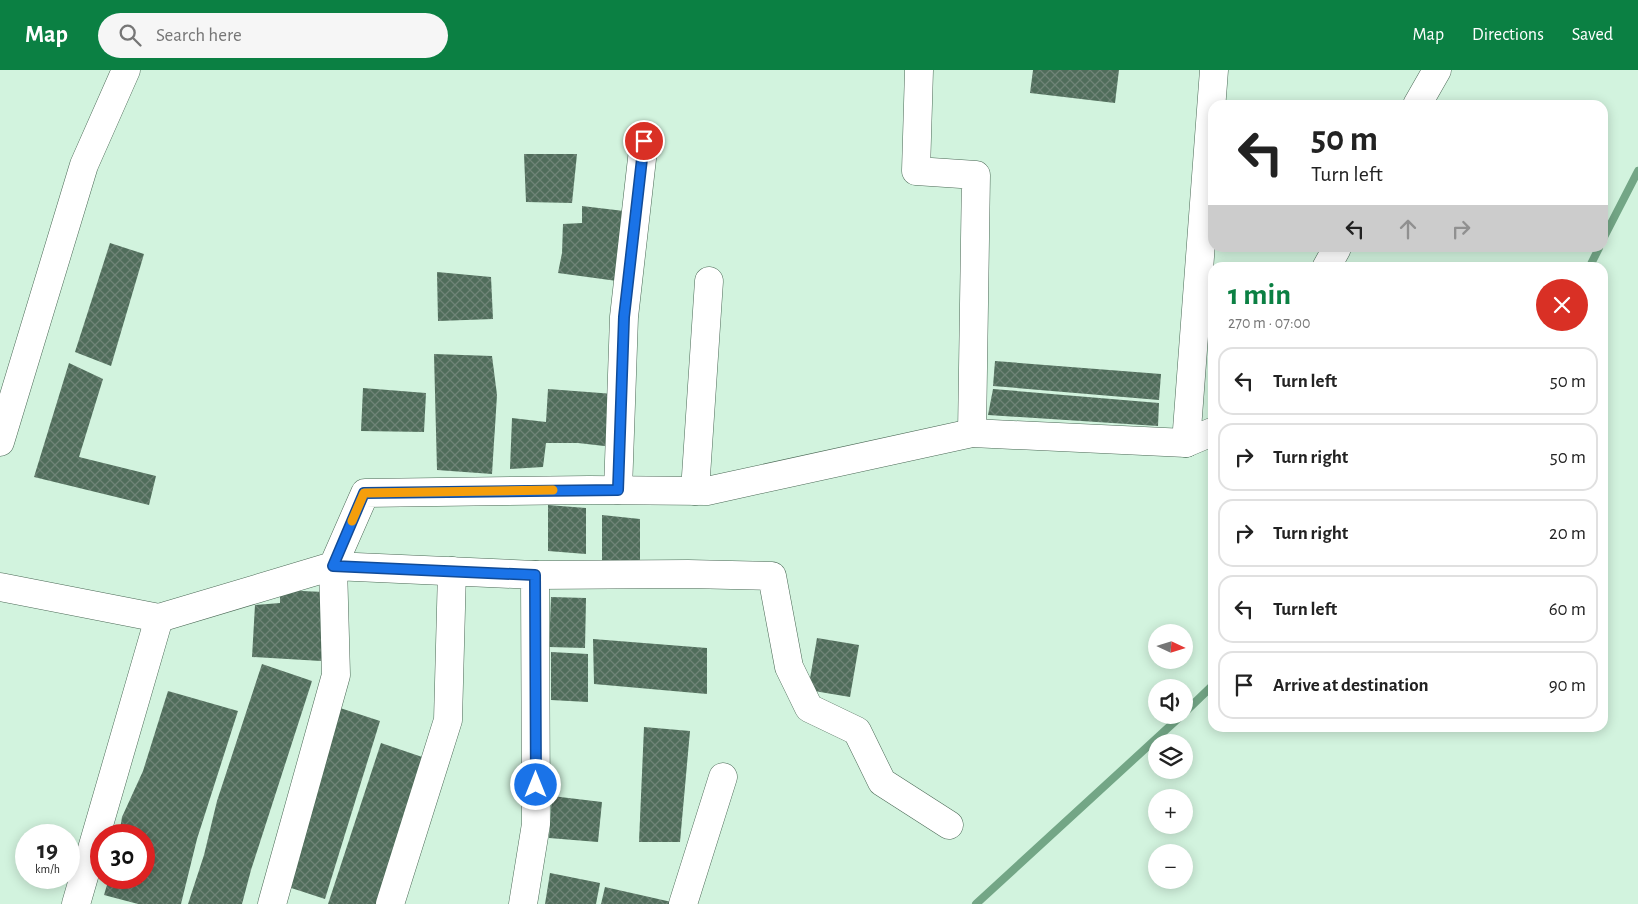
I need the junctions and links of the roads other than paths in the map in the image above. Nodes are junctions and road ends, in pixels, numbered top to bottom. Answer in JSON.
{"nodes":[{"id":1,"x":126,"y":70,"type":"edge"},
{"id":2,"x":919,"y":70,"type":"edge"},
{"id":3,"x":1214,"y":70,"type":"edge"},
{"id":4,"x":1437,"y":70,"type":"edge"},
{"id":5,"x":1212,"y":100,"type":"edge"},
{"id":6,"x":1420,"y":100,"type":"edge"},
{"id":7,"x":644,"y":141,"type":"dead end"},
{"id":8,"x":1208,"y":150,"type":"edge"},
{"id":9,"x":709,"y":281,"type":"dead end"},
{"id":10,"x":972,"y":433,"type":"junction"},
{"id":11,"x":1208,"y":434,"type":"edge"},
{"id":12,"x":0,"y":442,"type":"edge"},
{"id":13,"x":1186,"y":443,"type":"junction"},
{"id":14,"x":618,"y":490,"type":"junction"},
{"id":15,"x":695,"y":491,"type":"junction"},
{"id":16,"x":333,"y":566,"type":"junction"},
{"id":17,"x":452,"y":571,"type":"junction"},
{"id":18,"x":535,"y":575,"type":"junction"},
{"id":19,"x":0,"y":586,"type":"edge"},
{"id":20,"x":159,"y":618,"type":"junction"},
{"id":21,"x":723,"y":777,"type":"dead end"},
{"id":22,"x":949,"y":825,"type":"dead end"},
{"id":23,"x":76,"y":904,"type":"edge"},
{"id":24,"x":272,"y":904,"type":"edge"},
{"id":25,"x":390,"y":904,"type":"edge"},
{"id":26,"x":523,"y":904,"type":"edge"},
{"id":27,"x":683,"y":904,"type":"edge"}],
"edges":[{"from":1,"to":12,"type":"street"},
{"from":2,"to":10,"type":"street"},
{"from":3,"to":5,"type":"street"},
{"from":4,"to":6,"type":"street"},
{"from":7,"to":14,"type":"street"},
{"from":8,"to":13,"type":"street"},
{"from":9,"to":15,"type":"street"},
{"from":10,"to":13,"type":"street"},
{"from":10,"to":15,"type":"street"},
{"from":11,"to":13,"type":"street"},
{"from":14,"to":15,"type":"street"},
{"from":14,"to":16,"type":"street"},
{"from":16,"to":17,"type":"street"},
{"from":16,"to":20,"type":"street"},
{"from":16,"to":24,"type":"street"},
{"from":17,"to":18,"type":"street"},
{"from":17,"to":25,"type":"street"},
{"from":18,"to":22,"type":"street"},
{"from":18,"to":26,"type":"street"},
{"from":19,"to":20,"type":"street"},
{"from":20,"to":23,"type":"street"},
{"from":21,"to":27,"type":"street"}]}
